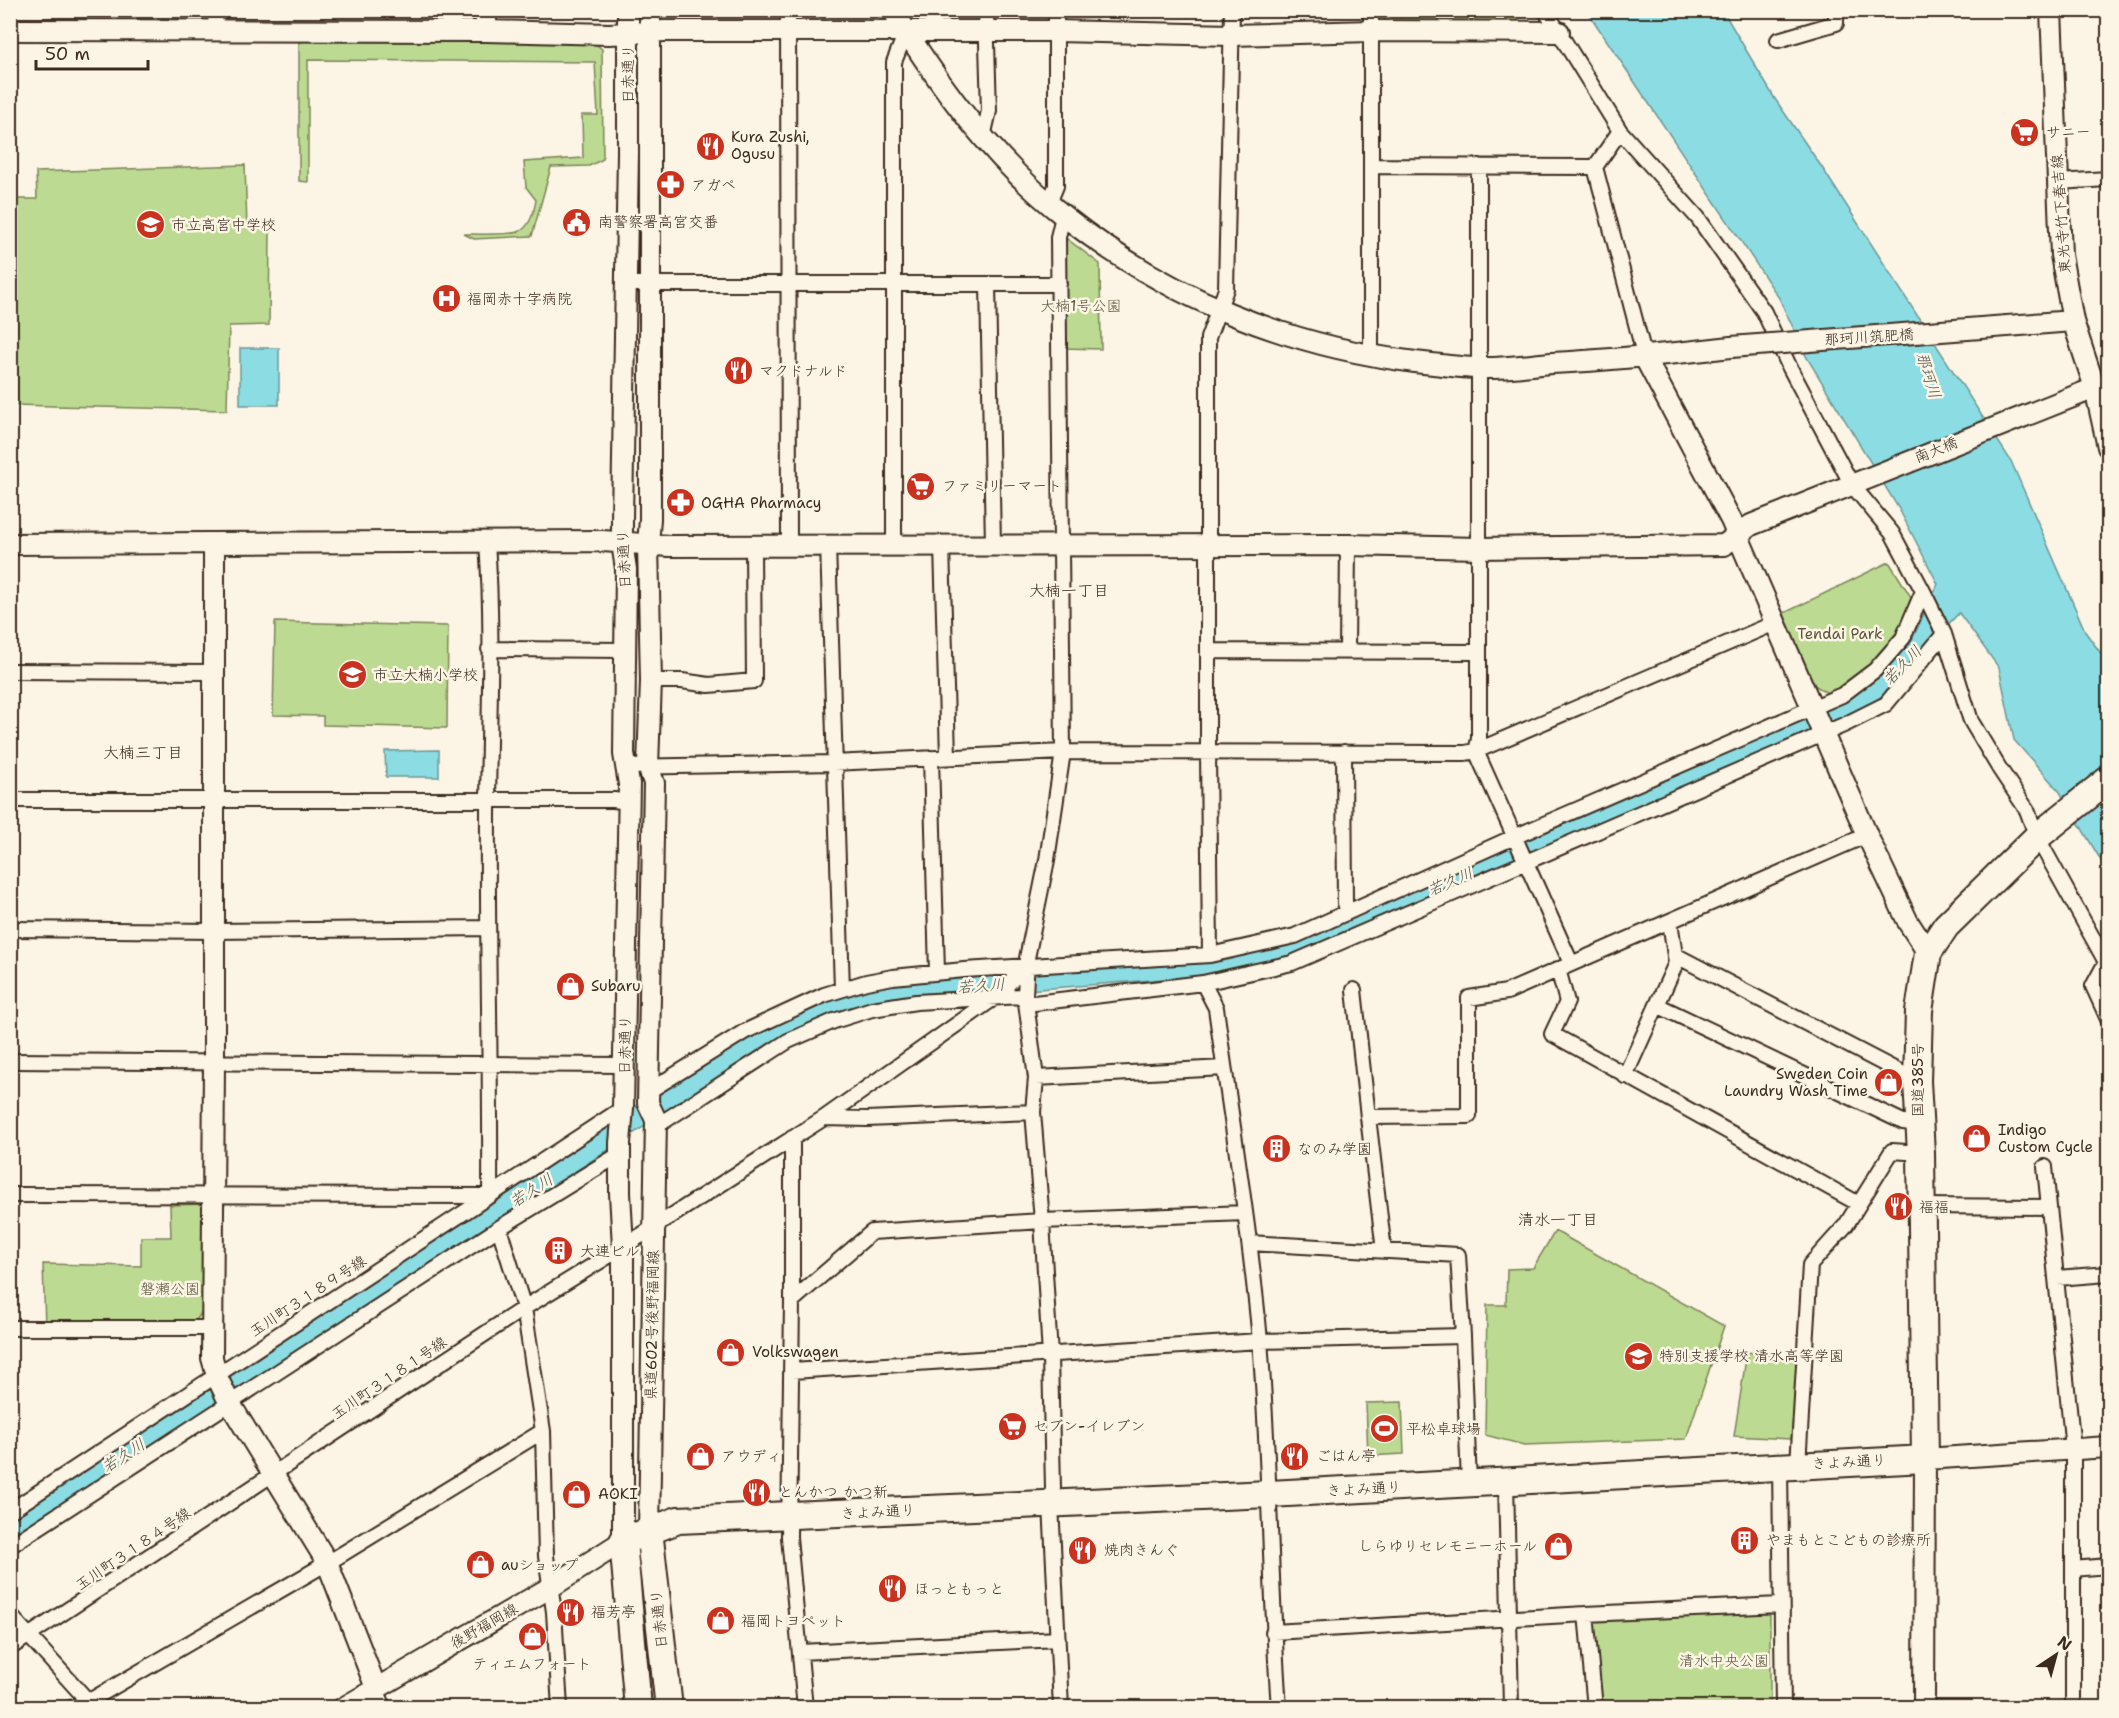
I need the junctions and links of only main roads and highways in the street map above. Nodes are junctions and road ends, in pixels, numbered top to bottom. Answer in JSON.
{"nodes":[{"id":1,"x":2109,"y":780,"type":"edge"},
{"id":2,"x":1925,"y":1459,"type":"joint"},
{"id":3,"x":649,"y":1530,"type":"junction"},
{"id":4,"x":622,"y":1541,"type":"joint"},
{"id":5,"x":638,"y":1707,"type":"edge"},
{"id":6,"x":669,"y":1707,"type":"edge"}],
"edges":[{"from":1,"to":2,"type":"highway","name":"国道385号"},
{"from":2,"to":3,"type":"highway","name":"きよみ通り"},
{"from":3,"to":4,"type":"highway","name":"きよみ通り"},
{"from":3,"to":6,"type":"highway","name":"日赤通り"},
{"from":4,"to":5,"type":"highway","name":"日赤通り"}]}
